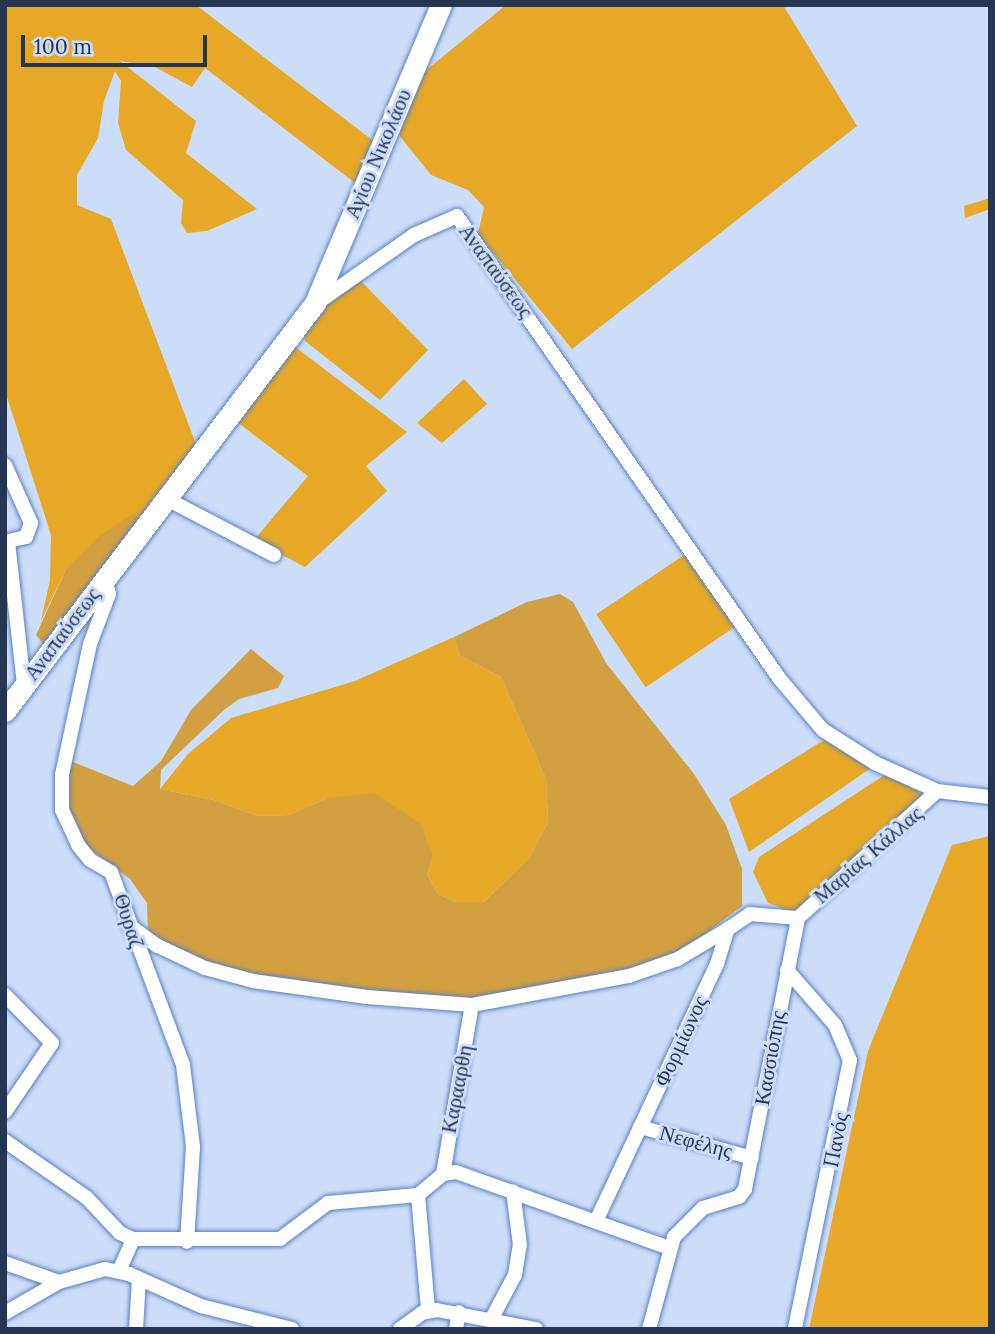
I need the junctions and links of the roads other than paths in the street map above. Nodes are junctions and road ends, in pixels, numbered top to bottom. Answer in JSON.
{"nodes":[{"id":1,"x":441,"y":5,"type":"edge"},
{"id":2,"x":316,"y":303,"type":"junction"},
{"id":3,"x":5,"y":465,"type":"edge"},
{"id":4,"x":165,"y":498,"type":"junction"},
{"id":5,"x":6,"y":542,"type":"edge"},
{"id":6,"x":274,"y":555,"type":"dead end"},
{"id":7,"x":105,"y":578,"type":"junction"},
{"id":8,"x":24,"y":684,"type":"junction"},
{"id":9,"x":6,"y":709,"type":"edge"},
{"id":10,"x":937,"y":791,"type":"junction"},
{"id":11,"x":990,"y":797,"type":"edge"},
{"id":12,"x":798,"y":918,"type":"junction"},
{"id":13,"x":130,"y":926,"type":"junction"},
{"id":14,"x":728,"y":929,"type":"junction"},
{"id":15,"x":787,"y":970,"type":"junction"},
{"id":16,"x":5,"y":995,"type":"edge"},
{"id":17,"x":472,"y":1005,"type":"junction"},
{"id":18,"x":5,"y":1112,"type":"edge"},
{"id":19,"x":640,"y":1127,"type":"junction"},
{"id":20,"x":5,"y":1141,"type":"edge"},
{"id":21,"x":752,"y":1158,"type":"junction"},
{"id":22,"x":443,"y":1174,"type":"junction"},
{"id":23,"x":513,"y":1191,"type":"junction"},
{"id":24,"x":418,"y":1195,"type":"junction"},
{"id":25,"x":597,"y":1219,"type":"junction"},
{"id":26,"x":133,"y":1239,"type":"junction"},
{"id":27,"x":187,"y":1242,"type":"junction"},
{"id":28,"x":669,"y":1248,"type":"junction"},
{"id":29,"x":5,"y":1263,"type":"edge"},
{"id":30,"x":119,"y":1271,"type":"junction"},
{"id":31,"x":139,"y":1279,"type":"junction"},
{"id":32,"x":59,"y":1282,"type":"junction"},
{"id":33,"x":428,"y":1310,"type":"junction"},
{"id":34,"x":459,"y":1312,"type":"junction"},
{"id":35,"x":5,"y":1313,"type":"edge"},
{"id":36,"x":492,"y":1318,"type":"junction"},
{"id":37,"x":136,"y":1329,"type":"edge"},
{"id":38,"x":292,"y":1329,"type":"edge"},
{"id":39,"x":400,"y":1329,"type":"edge"},
{"id":40,"x":456,"y":1329,"type":"edge"},
{"id":41,"x":536,"y":1329,"type":"edge"},
{"id":42,"x":649,"y":1329,"type":"edge"},
{"id":43,"x":795,"y":1329,"type":"edge"}],
"edges":[{"from":1,"to":2,"type":"street","name":"Αγίου Νικολάου"},
{"from":2,"to":4,"type":"street","name":"Αναπαύσεως"},
{"from":2,"to":10,"type":"street","name":"Αναπαύσεως"},
{"from":3,"to":5,"type":"street"},
{"from":4,"to":6,"type":"street"},
{"from":4,"to":7,"type":"street","name":"Αναπαύσεως"},
{"from":5,"to":8,"type":"street"},
{"from":7,"to":8,"type":"street","name":"Αναπαύσεως"},
{"from":7,"to":13,"type":"street","name":"Θυραζ"},
{"from":8,"to":9,"type":"street","name":"Αναπαύσεως"},
{"from":10,"to":11,"type":"street","name":"Αναπαύσεως"},
{"from":10,"to":12,"type":"street","name":"Μαρίας Κάλλας"},
{"from":12,"to":14,"type":"street"},
{"from":12,"to":15,"type":"street","name":"Κασσιόπης"},
{"from":13,"to":17,"type":"street"},
{"from":13,"to":27,"type":"street","name":"Θυραζ"},
{"from":14,"to":17,"type":"street"},
{"from":14,"to":19,"type":"street","name":"Φορμίωνος"},
{"from":15,"to":21,"type":"street","name":"Κασσιόπης"},
{"from":15,"to":43,"type":"street","name":"Πανός"},
{"from":16,"to":18,"type":"street"},
{"from":17,"to":22,"type":"street","name":"Καρααρθη"},
{"from":19,"to":21,"type":"street","name":"Νεφέλης"},
{"from":19,"to":25,"type":"street","name":"Φορμίωνος"},
{"from":20,"to":26,"type":"street"},
{"from":21,"to":28,"type":"street","name":"Κασσιόπης"},
{"from":22,"to":23,"type":"street"},
{"from":22,"to":24,"type":"street"},
{"from":23,"to":25,"type":"street"},
{"from":23,"to":36,"type":"street"},
{"from":24,"to":27,"type":"street"},
{"from":24,"to":33,"type":"street"},
{"from":25,"to":28,"type":"street"},
{"from":26,"to":27,"type":"street"},
{"from":26,"to":30,"type":"street"},
{"from":28,"to":42,"type":"street"},
{"from":29,"to":32,"type":"street"},
{"from":30,"to":31,"type":"street"},
{"from":30,"to":32,"type":"street"},
{"from":31,"to":37,"type":"street"},
{"from":31,"to":38,"type":"street"},
{"from":32,"to":35,"type":"street"},
{"from":33,"to":34,"type":"street"},
{"from":33,"to":39,"type":"street"},
{"from":34,"to":36,"type":"street"},
{"from":34,"to":40,"type":"street"},
{"from":36,"to":41,"type":"street"}]}
